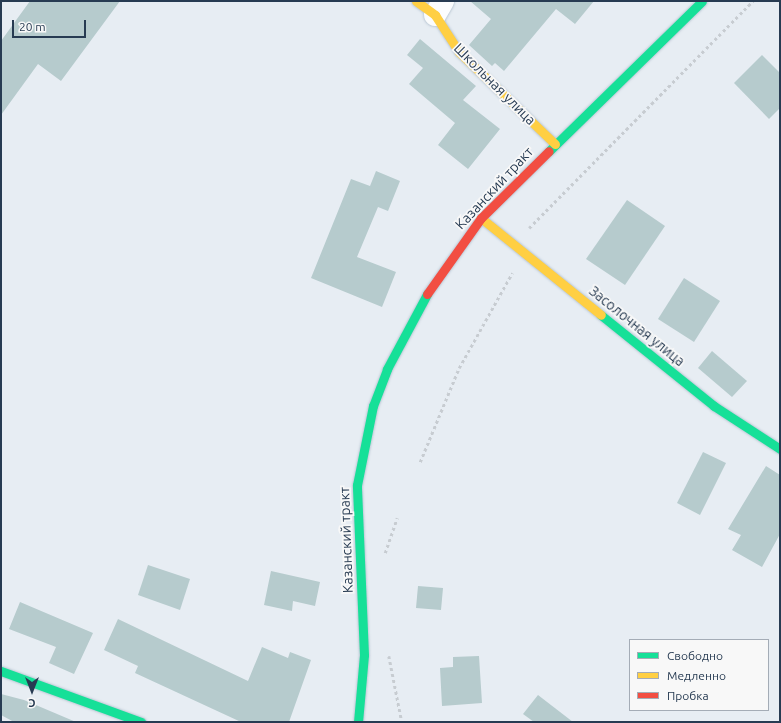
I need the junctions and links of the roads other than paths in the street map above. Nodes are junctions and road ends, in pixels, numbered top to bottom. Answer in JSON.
{"nodes":[{"id":1,"x":416,"y":1,"type":"edge"},
{"id":2,"x":702,"y":1,"type":"edge"},
{"id":3,"x":439,"y":8,"type":"edge"},
{"id":4,"x":555,"y":144,"type":"junction"},
{"id":5,"x":481,"y":218,"type":"junction"},
{"id":6,"x":780,"y":448,"type":"edge"},
{"id":7,"x":1,"y":671,"type":"edge"},
{"id":8,"x":141,"y":722,"type":"edge"},
{"id":9,"x":358,"y":722,"type":"edge"}],
"edges":[{"from":1,"to":3,"type":"street"},
{"from":2,"to":4,"type":"street","name":"Казанский тракт"},
{"from":3,"to":4,"type":"street","name":"Школьная улица"},
{"from":4,"to":5,"type":"street","name":"Казанский тракт"},
{"from":5,"to":6,"type":"street","name":"Засолочная улица"},
{"from":5,"to":9,"type":"street","name":"Казанский тракт"},
{"from":7,"to":8,"type":"street"}]}
